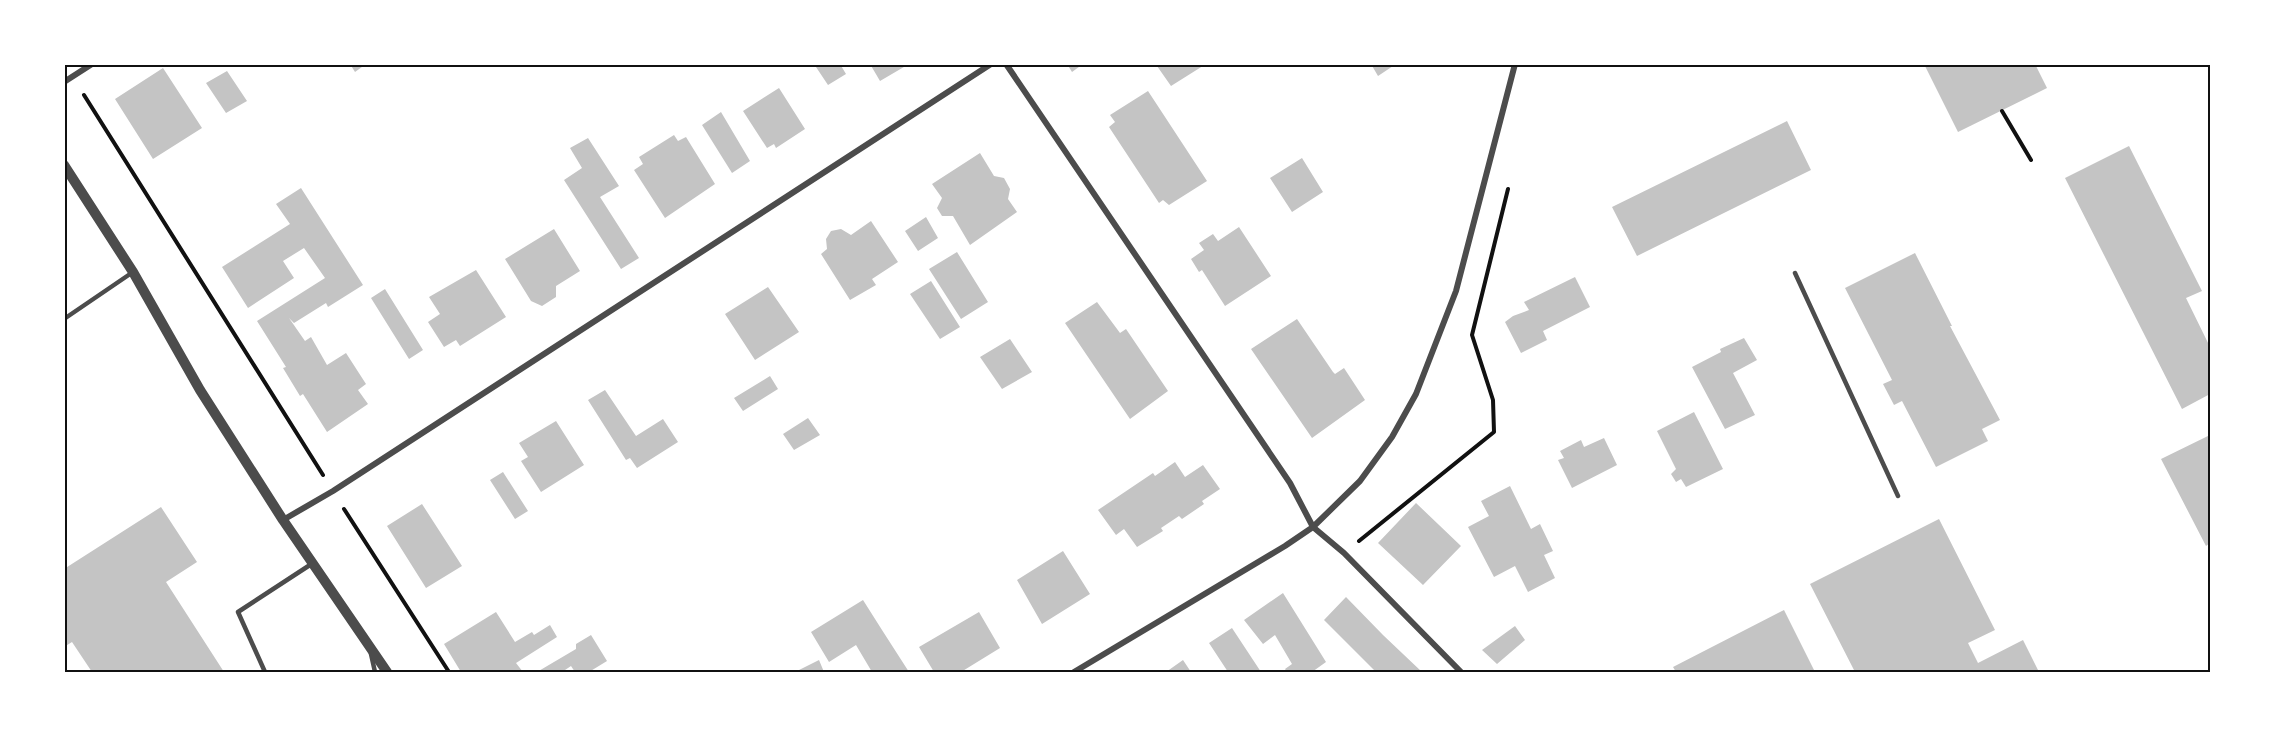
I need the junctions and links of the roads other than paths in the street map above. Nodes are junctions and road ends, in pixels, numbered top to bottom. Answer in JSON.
{"nodes":[{"id":1,"x":92,"y":64,"type":"edge"},
{"id":2,"x":991,"y":64,"type":"edge"},
{"id":3,"x":1006,"y":64,"type":"edge"},
{"id":4,"x":1515,"y":64,"type":"edge"},
{"id":5,"x":64,"y":82,"type":"edge"},
{"id":6,"x":64,"y":165,"type":"edge"},
{"id":7,"x":133,"y":272,"type":"junction"},
{"id":8,"x":1795,"y":273,"type":"dead end"},
{"id":9,"x":64,"y":319,"type":"edge"},
{"id":10,"x":1898,"y":496,"type":"dead end"},
{"id":11,"x":283,"y":520,"type":"junction"},
{"id":12,"x":1313,"y":527,"type":"junction"},
{"id":13,"x":313,"y":563,"type":"junction"},
{"id":14,"x":368,"y":643,"type":"junction"},
{"id":15,"x":265,"y":672,"type":"edge"},
{"id":16,"x":375,"y":672,"type":"edge"},
{"id":17,"x":387,"y":672,"type":"edge"},
{"id":18,"x":1074,"y":672,"type":"edge"},
{"id":19,"x":1461,"y":672,"type":"edge"}],
"edges":[{"from":1,"to":5,"type":"street"},
{"from":2,"to":11,"type":"street"},
{"from":3,"to":12,"type":"street"},
{"from":4,"to":12,"type":"street"},
{"from":6,"to":7,"type":"street"},
{"from":7,"to":9,"type":"lane"},
{"from":7,"to":11,"type":"street"},
{"from":8,"to":10,"type":"lane"},
{"from":11,"to":13,"type":"street"},
{"from":12,"to":18,"type":"street"},
{"from":12,"to":19,"type":"street"},
{"from":13,"to":14,"type":"street"},
{"from":13,"to":15,"type":"lane"},
{"from":14,"to":16,"type":"lane"},
{"from":14,"to":17,"type":"street"}]}
